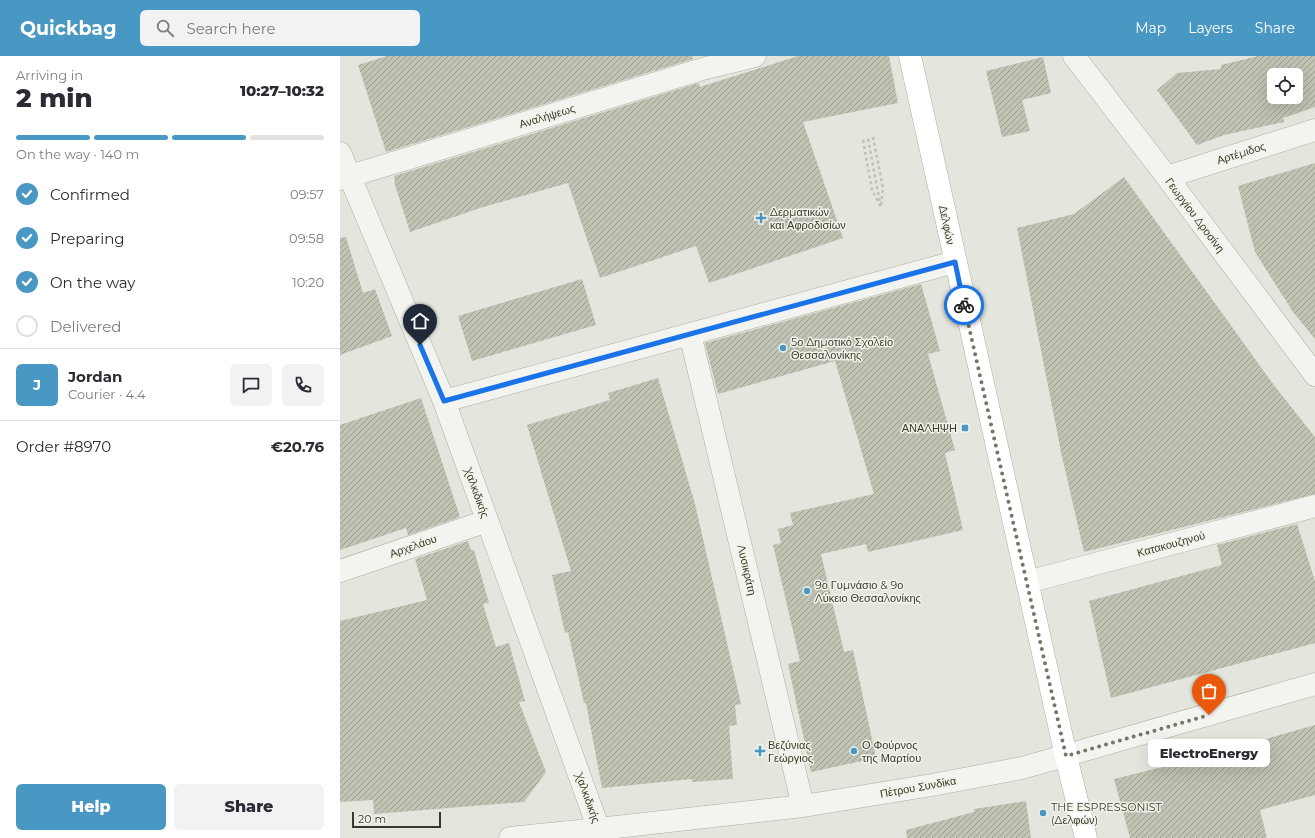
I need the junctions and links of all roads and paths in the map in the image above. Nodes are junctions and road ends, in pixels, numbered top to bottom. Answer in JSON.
{"nodes":[{"id":1,"x":755,"y":56,"type":"edge"},
{"id":2,"x":910,"y":56,"type":"edge"},
{"id":3,"x":1074,"y":56,"type":"edge"},
{"id":4,"x":704,"y":62,"type":"edge"},
{"id":5,"x":1315,"y":130,"type":"edge"},
{"id":6,"x":873,"y":137,"type":"dead end"},
{"id":7,"x":868,"y":139,"type":"dead end"},
{"id":8,"x":863,"y":140,"type":"dead end"},
{"id":9,"x":340,"y":153,"type":"edge"},
{"id":10,"x":345,"y":177,"type":"edge"},
{"id":11,"x":1167,"y":177,"type":"junction"},
{"id":12,"x":881,"y":207,"type":"junction"},
{"id":13,"x":955,"y":262,"type":"junction"},
{"id":14,"x":690,"y":334,"type":"junction"},
{"id":15,"x":1315,"y":375,"type":"edge"},
{"id":16,"x":444,"y":401,"type":"junction"},
{"id":17,"x":1315,"y":506,"type":"edge"},
{"id":18,"x":487,"y":521,"type":"junction"},
{"id":19,"x":340,"y":571,"type":"edge"},
{"id":20,"x":1027,"y":582,"type":"junction"},
{"id":21,"x":1315,"y":684,"type":"edge"},
{"id":22,"x":1066,"y":756,"type":"junction"},
{"id":23,"x":803,"y":806,"type":"junction"},
{"id":24,"x":601,"y":834,"type":"edge"},
{"id":25,"x":510,"y":838,"type":"edge"},
{"id":26,"x":1086,"y":838,"type":"edge"}],
"edges":[{"from":1,"to":4,"type":"street","name":"Αναλήψεως"},
{"from":2,"to":13,"type":"main road","name":"Δελφών"},
{"from":3,"to":11,"type":"street","name":"Γεωργίου Δροσίνη"},
{"from":4,"to":10,"type":"street","name":"Αναλήψεως"},
{"from":5,"to":11,"type":"street","name":"Αρτέμιδος"},
{"from":6,"to":12,"type":"path"},
{"from":7,"to":12,"type":"path"},
{"from":8,"to":12,"type":"path"},
{"from":9,"to":10,"type":"street","name":"Χαλκιδικής"},
{"from":10,"to":16,"type":"street","name":"Χαλκιδικής"},
{"from":11,"to":15,"type":"street","name":"Γεωργίου Δροσίνη"},
{"from":13,"to":14,"type":"street"},
{"from":13,"to":20,"type":"main road","name":"Δελφών"},
{"from":14,"to":16,"type":"street"},
{"from":14,"to":23,"type":"street","name":"Λυσικράτη"},
{"from":16,"to":18,"type":"street","name":"Χαλκιδικής"},
{"from":17,"to":20,"type":"street","name":"Κατακουζηνού"},
{"from":18,"to":19,"type":"street","name":"Αρχελάου"},
{"from":18,"to":24,"type":"street","name":"Χαλκιδικής"},
{"from":20,"to":22,"type":"main road","name":"Δελφών"},
{"from":21,"to":22,"type":"street","name":"Πέτρου Συνδίκα"},
{"from":22,"to":23,"type":"street","name":"Πέτρου Συνδίκα"},
{"from":22,"to":26,"type":"main road","name":"Δελφών"},
{"from":23,"to":24,"type":"street","name":"Πέτρου Συνδίκα"},
{"from":24,"to":25,"type":"street","name":"Πέτρου Συνδίκα"}]}
